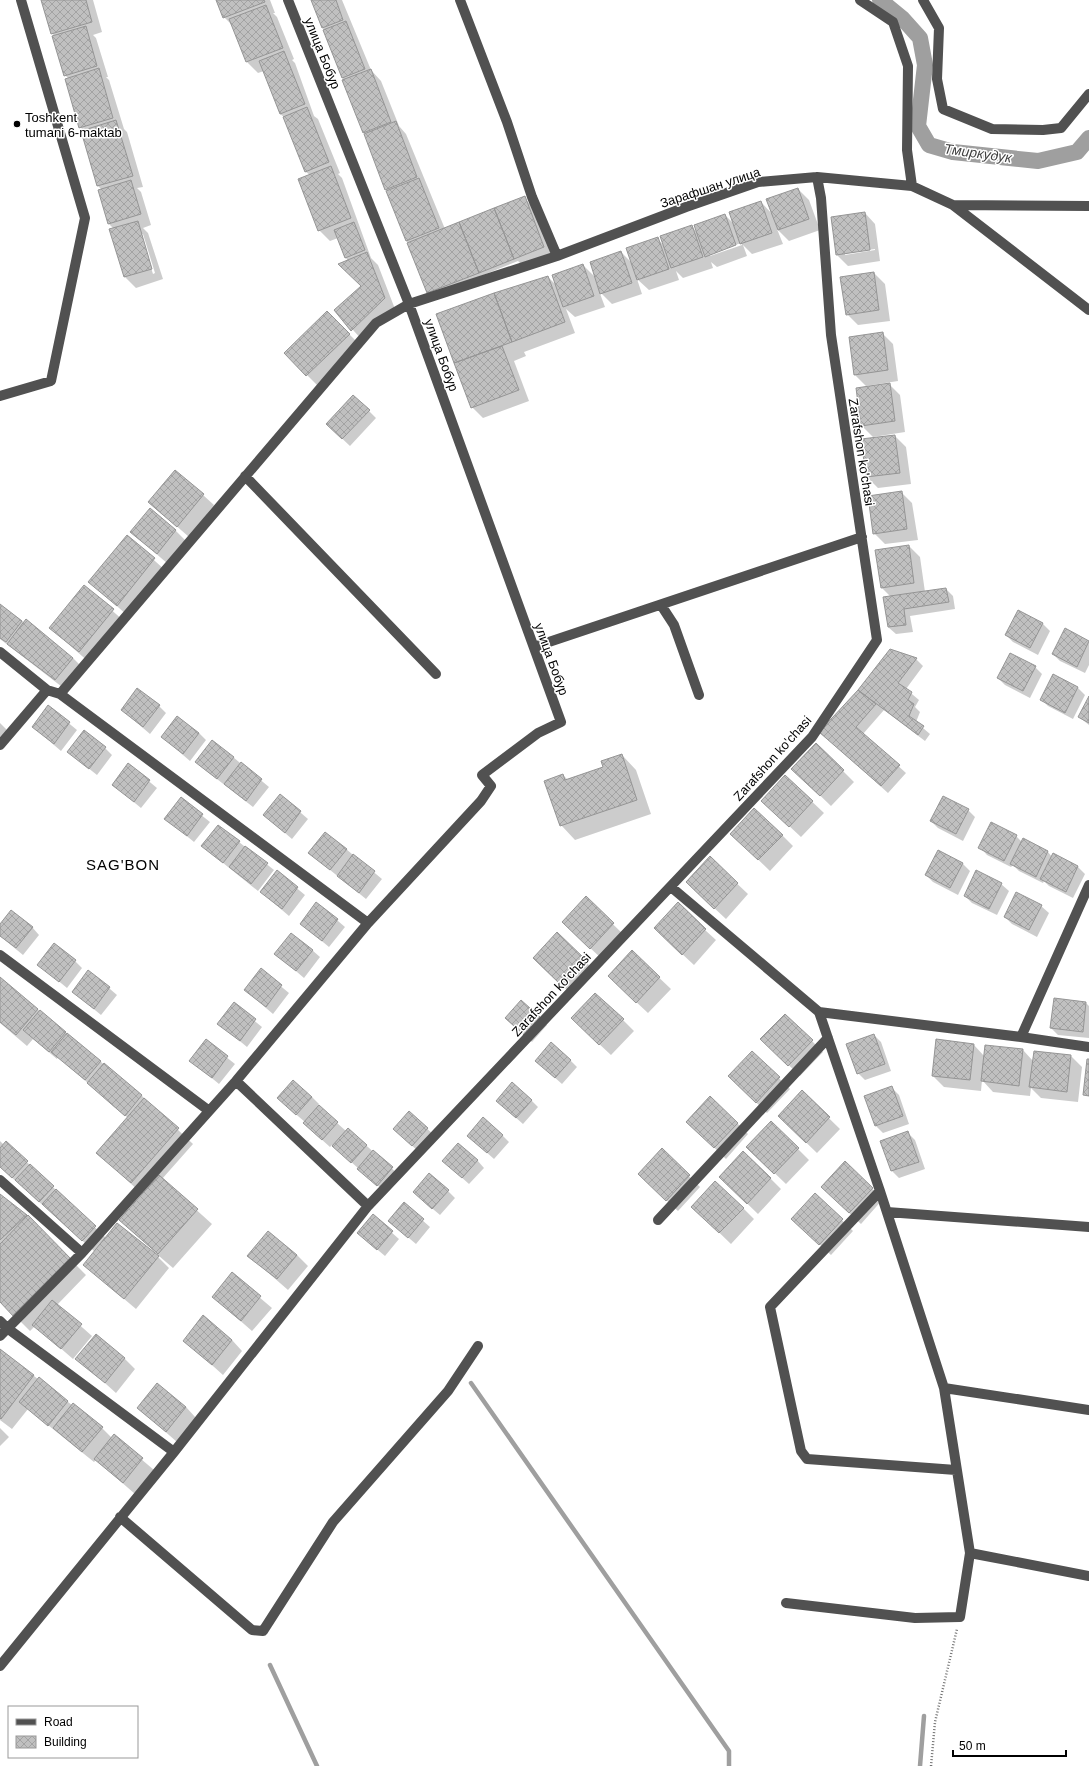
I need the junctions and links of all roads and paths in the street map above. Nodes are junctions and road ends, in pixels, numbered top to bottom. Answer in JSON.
{"nodes":[{"id":1,"x":21,"y":0,"type":"edge"},
{"id":2,"x":288,"y":0,"type":"edge"},
{"id":3,"x":460,"y":0,"type":"edge"},
{"id":4,"x":860,"y":0,"type":"edge"},
{"id":5,"x":923,"y":0,"type":"edge"},
{"id":6,"x":1089,"y":94,"type":"edge"},
{"id":7,"x":817,"y":177,"type":"junction"},
{"id":8,"x":912,"y":186,"type":"junction"},
{"id":9,"x":953,"y":205,"type":"junction"},
{"id":10,"x":1089,"y":206,"type":"edge"},
{"id":11,"x":557,"y":256,"type":"junction"},
{"id":12,"x":409,"y":304,"type":"junction"},
{"id":13,"x":1089,"y":310,"type":"edge"},
{"id":14,"x":0,"y":396,"type":"edge"},
{"id":15,"x":246,"y":476,"type":"junction"},
{"id":16,"x":862,"y":537,"type":"junction"},
{"id":17,"x":661,"y":605,"type":"junction"},
{"id":18,"x":534,"y":647,"type":"junction"},
{"id":19,"x":0,"y":652,"type":"edge"},
{"id":20,"x":436,"y":674,"type":"dead end"},
{"id":21,"x":47,"y":690,"type":"junction"},
{"id":22,"x":60,"y":694,"type":"junction"},
{"id":23,"x":699,"y":695,"type":"dead end"},
{"id":24,"x":0,"y":745,"type":"edge"},
{"id":25,"x":1089,"y":885,"type":"edge"},
{"id":26,"x":671,"y":886,"type":"junction"},
{"id":27,"x":368,"y":923,"type":"junction"},
{"id":28,"x":0,"y":954,"type":"edge"},
{"id":29,"x":819,"y":1012,"type":"junction"},
{"id":30,"x":1021,"y":1037,"type":"junction"},
{"id":31,"x":828,"y":1038,"type":"junction"},
{"id":32,"x":1089,"y":1047,"type":"edge"},
{"id":33,"x":236,"y":1081,"type":"junction"},
{"id":34,"x":208,"y":1110,"type":"junction"},
{"id":35,"x":0,"y":1180,"type":"edge"},
{"id":36,"x":880,"y":1191,"type":"junction"},
{"id":37,"x":368,"y":1206,"type":"junction"},
{"id":38,"x":887,"y":1212,"type":"junction"},
{"id":39,"x":658,"y":1220,"type":"dead end"},
{"id":40,"x":1089,"y":1227,"type":"edge"},
{"id":41,"x":82,"y":1253,"type":"junction"},
{"id":42,"x":2,"y":1328,"type":"edge"},
{"id":43,"x":478,"y":1346,"type":"dead end"},
{"id":44,"x":944,"y":1388,"type":"junction"},
{"id":45,"x":1089,"y":1410,"type":"edge"},
{"id":46,"x":174,"y":1452,"type":"junction"},
{"id":47,"x":956,"y":1470,"type":"junction"},
{"id":48,"x":120,"y":1517,"type":"junction"},
{"id":49,"x":970,"y":1553,"type":"junction"},
{"id":50,"x":1089,"y":1576,"type":"edge"},
{"id":51,"x":786,"y":1603,"type":"dead end"},
{"id":52,"x":960,"y":1617,"type":"junction"},
{"id":53,"x":0,"y":1666,"type":"edge"},
{"id":54,"x":931,"y":1766,"type":"edge"}],
"edges":[{"from":1,"to":14,"type":"street"},
{"from":2,"to":12,"type":"street","name":"улица Бобур"},
{"from":3,"to":11,"type":"street"},
{"from":4,"to":8,"type":"street"},
{"from":5,"to":6,"type":"street"},
{"from":7,"to":8,"type":"street","name":"Зарафшан улица"},
{"from":7,"to":11,"type":"street","name":"Зарафшан улица"},
{"from":7,"to":16,"type":"street","name":"Zarafshon ko'chasi"},
{"from":8,"to":9,"type":"street","name":"Зарафшан улица"},
{"from":9,"to":10,"type":"street"},
{"from":9,"to":13,"type":"street","name":"Зарафшан улица"},
{"from":11,"to":12,"type":"street","name":"Зарафшан улица"},
{"from":12,"to":15,"type":"street","name":"Зарафшан улица"},
{"from":12,"to":18,"type":"street","name":"улица Бобур"},
{"from":15,"to":20,"type":"street"},
{"from":15,"to":22,"type":"street","name":"Зарафшан улица"},
{"from":16,"to":17,"type":"street"},
{"from":16,"to":26,"type":"street","name":"Zarafshon ko'chasi"},
{"from":17,"to":18,"type":"street"},
{"from":17,"to":23,"type":"street"},
{"from":18,"to":27,"type":"street","name":"улица Бобур"},
{"from":19,"to":21,"type":"street"},
{"from":21,"to":22,"type":"street"},
{"from":21,"to":24,"type":"street"},
{"from":22,"to":27,"type":"street"},
{"from":25,"to":30,"type":"street"},
{"from":26,"to":29,"type":"street"},
{"from":26,"to":37,"type":"street","name":"Zarafshon ko'chasi"},
{"from":27,"to":33,"type":"street"},
{"from":28,"to":34,"type":"street"},
{"from":29,"to":30,"type":"street"},
{"from":29,"to":31,"type":"street"},
{"from":30,"to":32,"type":"street"},
{"from":31,"to":36,"type":"street"},
{"from":31,"to":39,"type":"street"},
{"from":33,"to":34,"type":"street"},
{"from":33,"to":37,"type":"street"},
{"from":34,"to":41,"type":"street"},
{"from":35,"to":41,"type":"street"},
{"from":36,"to":38,"type":"street"},
{"from":36,"to":47,"type":"street"},
{"from":37,"to":46,"type":"street","name":"Zarafshon ko'chasi"},
{"from":38,"to":40,"type":"street"},
{"from":38,"to":44,"type":"street"},
{"from":41,"to":42,"type":"street"},
{"from":42,"to":46,"type":"street"},
{"from":43,"to":48,"type":"street"},
{"from":44,"to":45,"type":"street"},
{"from":44,"to":47,"type":"street"},
{"from":46,"to":48,"type":"street","name":"Zarafshon ko'chasi"},
{"from":47,"to":49,"type":"street"},
{"from":48,"to":53,"type":"street","name":"Zarafshon ko'chasi"},
{"from":49,"to":50,"type":"street"},
{"from":49,"to":52,"type":"street"},
{"from":51,"to":52,"type":"street"},
{"from":52,"to":54,"type":"path"}]}
